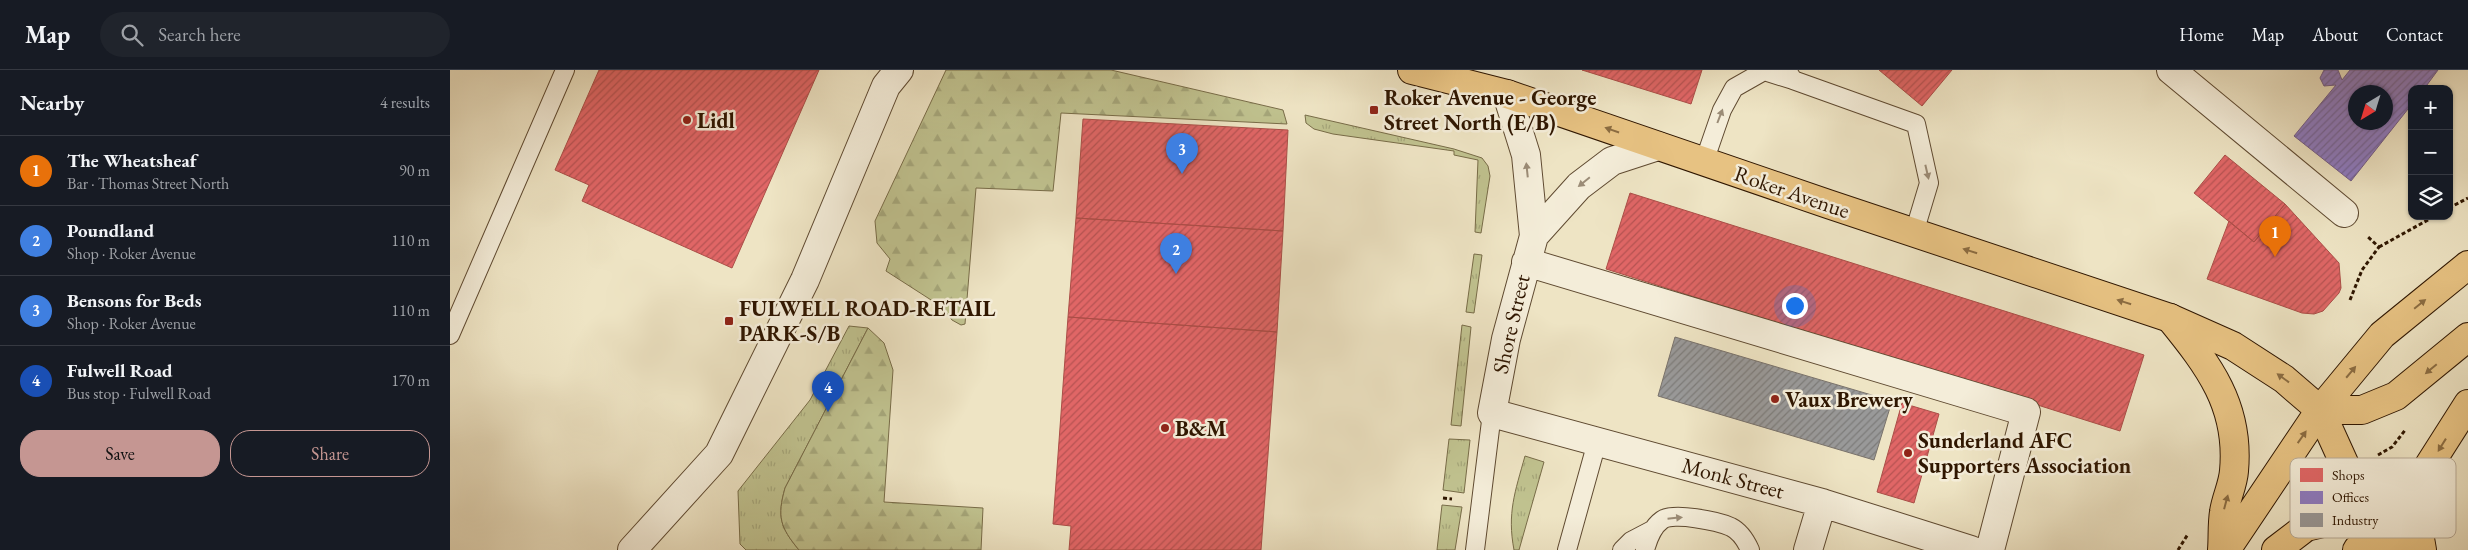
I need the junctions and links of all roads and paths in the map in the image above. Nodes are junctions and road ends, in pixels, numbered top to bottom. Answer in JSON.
{"nodes":[{"id":1,"x":565,"y":70,"type":"edge"},
{"id":2,"x":1417,"y":70,"type":"edge"},
{"id":3,"x":2171,"y":70,"type":"edge"},
{"id":4,"x":1764,"y":71,"type":"edge"},
{"id":5,"x":890,"y":75,"type":"edge"},
{"id":6,"x":1790,"y":75,"type":"edge"},
{"id":7,"x":1507,"y":94,"type":"junction"},
{"id":8,"x":1658,"y":146,"type":"junction"},
{"id":9,"x":1704,"y":162,"type":"junction"},
{"id":10,"x":2468,"y":198,"type":"edge"},
{"id":11,"x":2453,"y":206,"type":"edge"},
{"id":12,"x":2344,"y":213,"type":"joint"},
{"id":13,"x":2428,"y":220,"type":"edge"},
{"id":14,"x":1914,"y":233,"type":"junction"},
{"id":15,"x":1534,"y":236,"type":"junction"},
{"id":16,"x":2379,"y":248,"type":"junction"},
{"id":17,"x":1526,"y":262,"type":"junction"},
{"id":18,"x":2468,"y":265,"type":"edge"},
{"id":19,"x":2350,"y":300,"type":"dead end"},
{"id":20,"x":2170,"y":318,"type":"junction"},
{"id":21,"x":450,"y":335,"type":"edge"},
{"id":22,"x":2468,"y":338,"type":"edge"},
{"id":23,"x":2468,"y":404,"type":"edge"},
{"id":24,"x":2320,"y":410,"type":"junction"},
{"id":25,"x":1492,"y":413,"type":"junction"},
{"id":26,"x":2407,"y":428,"type":"dead end"},
{"id":27,"x":1597,"y":442,"type":"junction"},
{"id":28,"x":2342,"y":458,"type":"edge"},
{"id":29,"x":2374,"y":458,"type":"edge"},
{"id":30,"x":2434,"y":458,"type":"edge"},
{"id":31,"x":1822,"y":503,"type":"junction"},
{"id":32,"x":1652,"y":530,"type":"junction"},
{"id":33,"x":2292,"y":538,"type":"edge"},
{"id":34,"x":2368,"y":544,"type":"edge"},
{"id":35,"x":2421,"y":547,"type":"edge"},
{"id":36,"x":639,"y":548,"type":"edge"},
{"id":37,"x":1475,"y":550,"type":"edge"},
{"id":38,"x":1567,"y":550,"type":"edge"},
{"id":39,"x":1622,"y":550,"type":"edge"},
{"id":40,"x":1644,"y":550,"type":"edge"},
{"id":41,"x":1750,"y":550,"type":"edge"},
{"id":42,"x":1808,"y":550,"type":"edge"},
{"id":43,"x":1971,"y":550,"type":"edge"},
{"id":44,"x":1990,"y":550,"type":"edge"},
{"id":45,"x":2224,"y":550,"type":"edge"},
{"id":46,"x":2276,"y":550,"type":"edge"}],
"edges":[{"from":1,"to":21,"type":"lane"},
{"from":2,"to":7,"type":"main road","name":"Roker Avenue"},
{"from":3,"to":12,"type":"street"},
{"from":4,"to":6,"type":"lane"},
{"from":9,"to":4,"type":"lane","one_way":true},
{"from":5,"to":36,"type":"street"},
{"from":6,"to":14,"type":"lane","one_way":true},
{"from":8,"to":7,"type":"main road","name":"Roker Avenue","one_way":true},
{"from":15,"to":7,"type":"street","one_way":true},
{"from":8,"to":9,"type":"main road","name":"Roker Avenue"},
{"from":8,"to":15,"type":"street","one_way":true},
{"from":9,"to":14,"type":"main road","name":"Roker Avenue"},
{"from":10,"to":11,"type":"path"},
{"from":12,"to":16,"type":"path"},
{"from":13,"to":16,"type":"path"},
{"from":20,"to":14,"type":"main road","name":"Roker Avenue","one_way":true},
{"from":15,"to":17,"type":"street","name":"Shore Street"},
{"from":16,"to":19,"type":"path"},
{"from":17,"to":25,"type":"street","name":"Shore Street"},
{"from":17,"to":44,"type":"street"},
{"from":24,"to":18,"type":"main road","one_way":true},
{"from":24,"to":20,"type":"main road","name":"Roker Avenue","one_way":true},
{"from":45,"to":20,"type":"main road","one_way":true},
{"from":22,"to":24,"type":"main road","one_way":true},
{"from":23,"to":30,"type":"main road","one_way":true},
{"from":24,"to":28,"type":"main road"},
{"from":45,"to":24,"type":"main road","one_way":true},
{"from":25,"to":27,"type":"street","name":"Monk Street"},
{"from":25,"to":37,"type":"lane"},
{"from":26,"to":29,"type":"path"},
{"from":27,"to":31,"type":"street","name":"Monk Street"},
{"from":27,"to":38,"type":"lane"},
{"from":31,"to":42,"type":"street"},
{"from":31,"to":43,"type":"street","name":"Monk Street"},
{"from":32,"to":39,"type":"lane"},
{"from":32,"to":40,"type":"lane"},
{"from":32,"to":41,"type":"lane","one_way":true},
{"from":33,"to":46,"type":"main road"},
{"from":34,"to":35,"type":"main road"}]}
